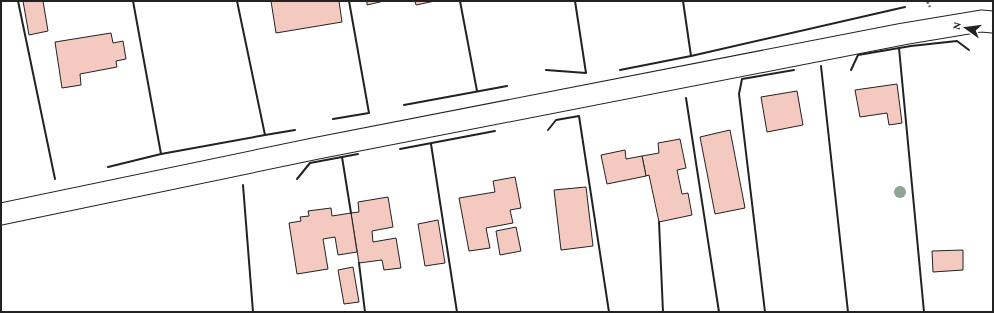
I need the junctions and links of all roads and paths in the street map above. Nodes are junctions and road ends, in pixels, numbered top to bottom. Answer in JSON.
{"nodes":[{"id":1,"x":993,"y":22,"type":"edge"},
{"id":2,"x":1,"y":214,"type":"edge"}],
"edges":[{"from":1,"to":2,"type":"street"}]}
